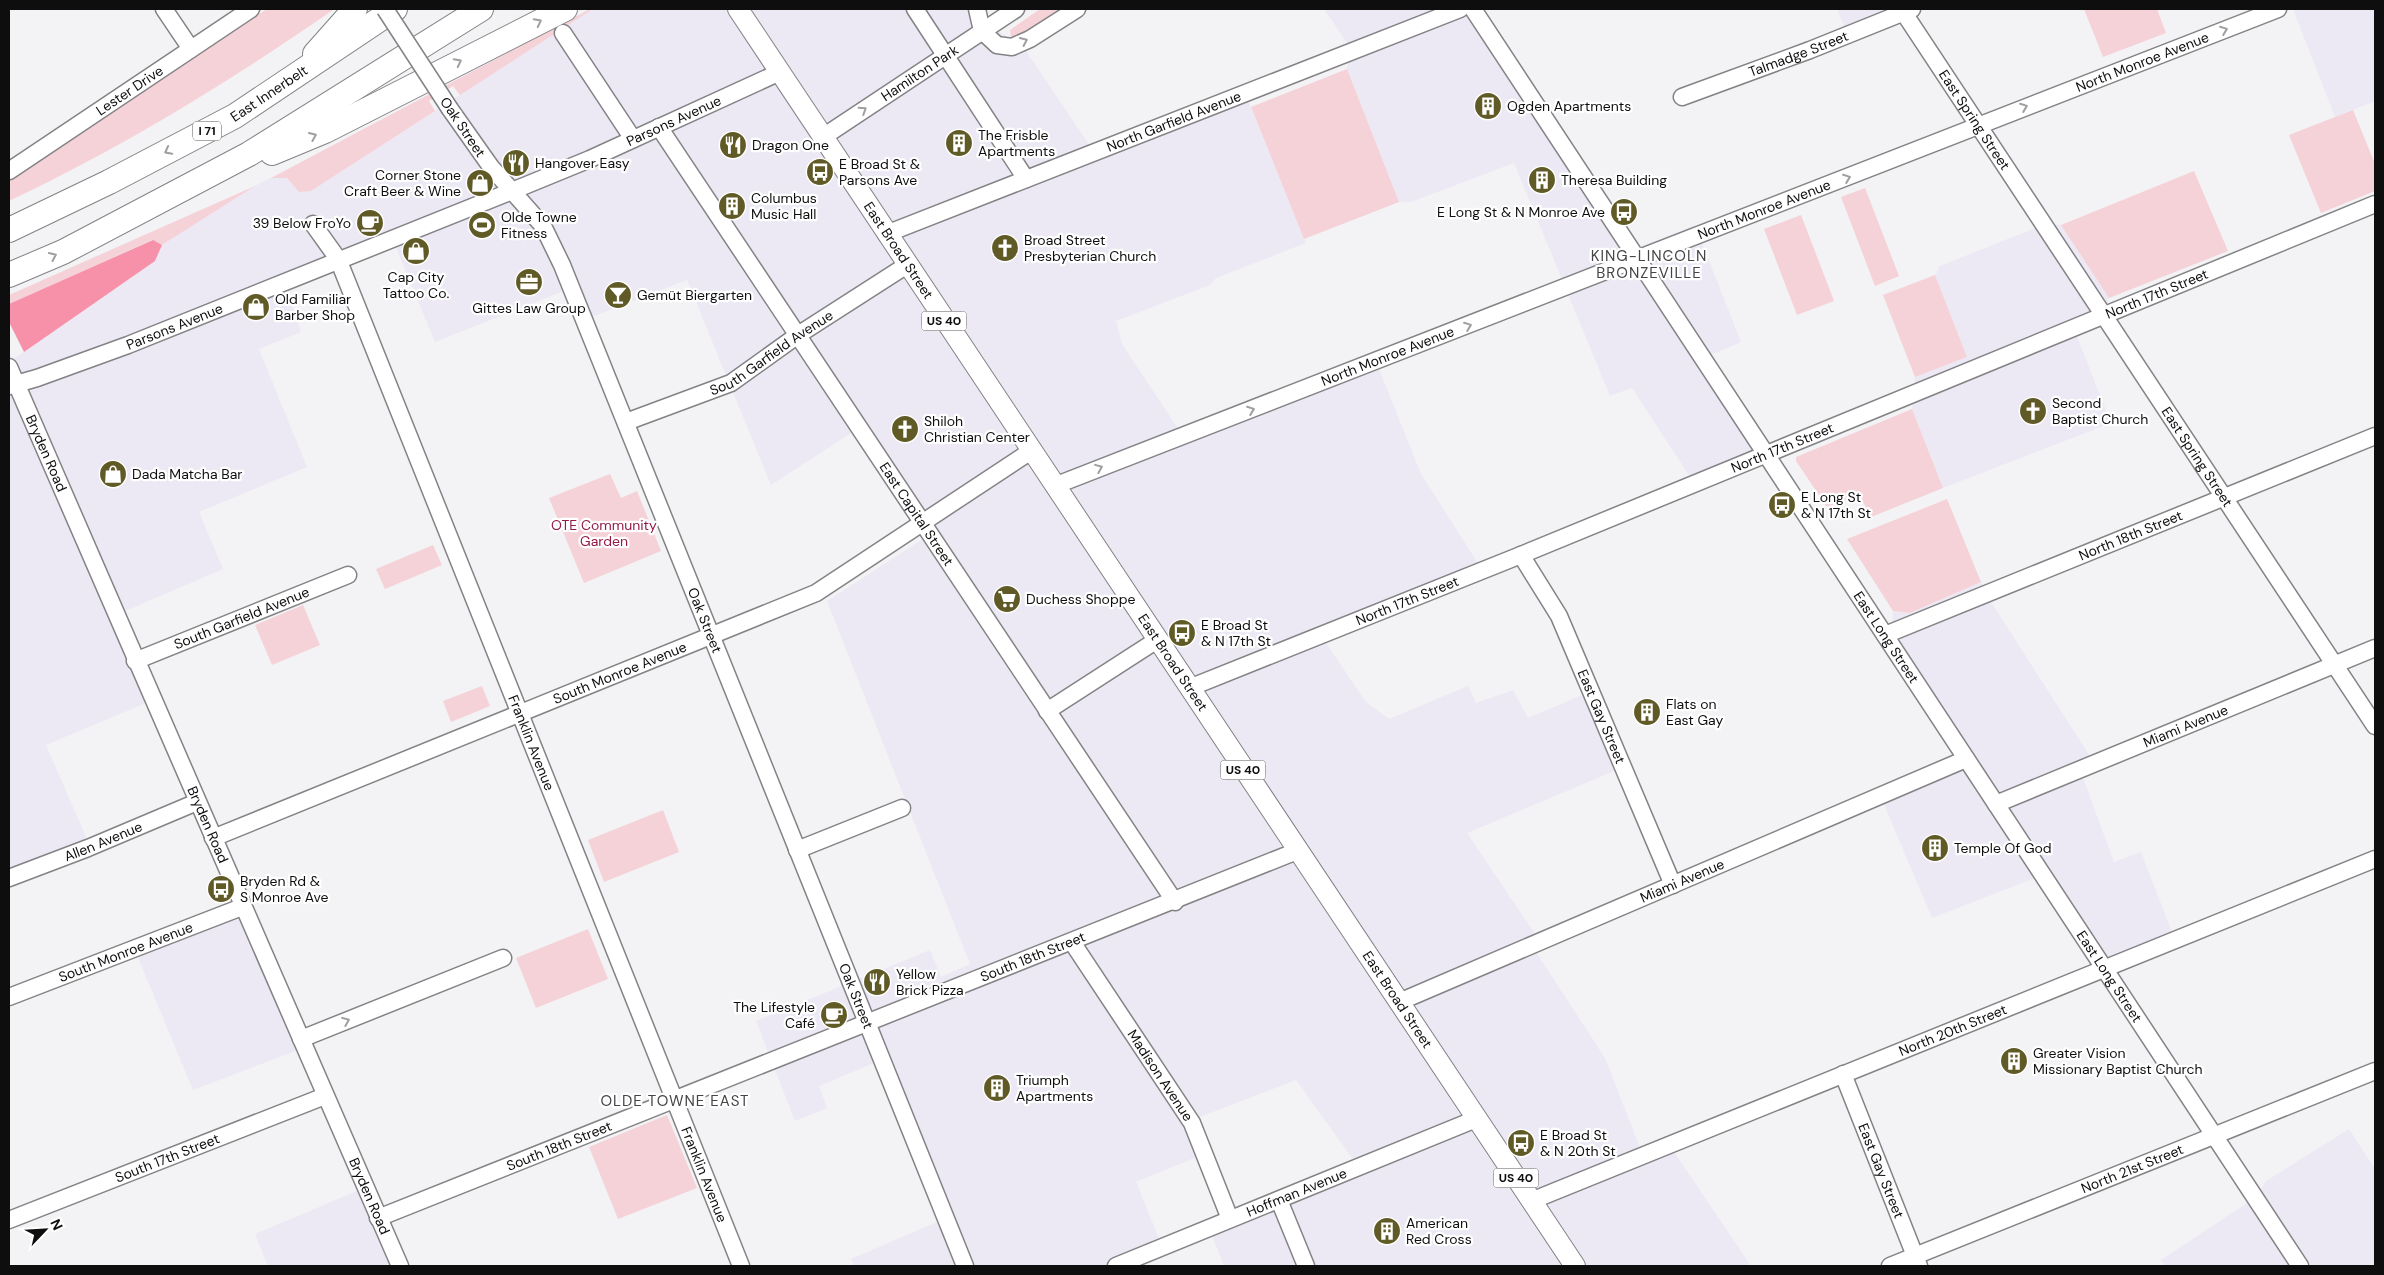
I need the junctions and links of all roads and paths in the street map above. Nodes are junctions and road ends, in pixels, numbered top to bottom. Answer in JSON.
{"nodes":[{"id":1,"x":164,"y":9,"type":"edge"},
{"id":2,"x":251,"y":9,"type":"edge"},
{"id":3,"x":355,"y":9,"type":"edge"},
{"id":4,"x":386,"y":9,"type":"edge"},
{"id":5,"x":395,"y":9,"type":"edge"},
{"id":6,"x":481,"y":9,"type":"edge"},
{"id":7,"x":565,"y":9,"type":"edge"},
{"id":8,"x":738,"y":9,"type":"edge"},
{"id":9,"x":915,"y":9,"type":"edge"},
{"id":10,"x":977,"y":9,"type":"edge"},
{"id":11,"x":1016,"y":9,"type":"edge"},
{"id":12,"x":1077,"y":9,"type":"edge"},
{"id":13,"x":1460,"y":9,"type":"edge"},
{"id":14,"x":1472,"y":9,"type":"edge"},
{"id":15,"x":2278,"y":9,"type":"edge"},
{"id":16,"x":1908,"y":11,"type":"edge"},
{"id":17,"x":982,"y":31,"type":"junction"},
{"id":18,"x":563,"y":33,"type":"dead end"},
{"id":19,"x":191,"y":49,"type":"junction"},
{"id":20,"x":946,"y":56,"type":"junction"},
{"id":21,"x":780,"y":72,"type":"junction"},
{"id":22,"x":300,"y":73,"type":"junction"},
{"id":23,"x":1682,"y":97,"type":"dead end"},
{"id":24,"x":1978,"y":124,"type":"junction"},
{"id":25,"x":659,"y":127,"type":"junction"},
{"id":26,"x":823,"y":137,"type":"junction"},
{"id":27,"x":633,"y":139,"type":"junction"},
{"id":28,"x":9,"y":172,"type":"edge"},
{"id":29,"x":1026,"y":179,"type":"junction"},
{"id":30,"x":512,"y":191,"type":"junction"},
{"id":31,"x":172,"y":196,"type":"junction"},
{"id":32,"x":2375,"y":204,"type":"edge"},
{"id":33,"x":313,"y":224,"type":"dead end"},
{"id":34,"x":9,"y":230,"type":"edge"},
{"id":35,"x":886,"y":234,"type":"junction"},
{"id":36,"x":338,"y":259,"type":"junction"},
{"id":37,"x":1638,"y":259,"type":"junction"},
{"id":38,"x":907,"y":265,"type":"junction"},
{"id":39,"x":9,"y":276,"type":"edge"},
{"id":40,"x":2104,"y":315,"type":"junction"},
{"id":41,"x":798,"y":335,"type":"junction"},
{"id":42,"x":9,"y":367,"type":"edge"},
{"id":43,"x":12,"y":385,"type":"edge"},
{"id":44,"x":626,"y":422,"type":"junction"},
{"id":45,"x":2375,"y":436,"type":"edge"},
{"id":46,"x":1031,"y":451,"type":"junction"},
{"id":47,"x":1766,"y":453,"type":"junction"},
{"id":48,"x":1054,"y":486,"type":"junction"},
{"id":49,"x":2225,"y":496,"type":"junction"},
{"id":50,"x":922,"y":524,"type":"junction"},
{"id":51,"x":1521,"y":554,"type":"junction"},
{"id":52,"x":348,"y":575,"type":"dead end"},
{"id":53,"x":1885,"y":635,"type":"junction"},
{"id":54,"x":711,"y":636,"type":"junction"},
{"id":55,"x":1157,"y":640,"type":"junction"},
{"id":56,"x":2375,"y":648,"type":"edge"},
{"id":57,"x":135,"y":660,"type":"junction"},
{"id":58,"x":2335,"y":664,"type":"junction"},
{"id":59,"x":1189,"y":688,"type":"junction"},
{"id":60,"x":1047,"y":711,"type":"junction"},
{"id":61,"x":520,"y":714,"type":"junction"},
{"id":62,"x":2375,"y":726,"type":"edge"},
{"id":63,"x":1966,"y":759,"type":"junction"},
{"id":64,"x":197,"y":802,"type":"junction"},
{"id":65,"x":1996,"y":804,"type":"junction"},
{"id":66,"x":902,"y":808,"type":"dead end"},
{"id":67,"x":213,"y":838,"type":"junction"},
{"id":68,"x":797,"y":850,"type":"junction"},
{"id":69,"x":1297,"y":851,"type":"junction"},
{"id":70,"x":2375,"y":859,"type":"edge"},
{"id":71,"x":9,"y":878,"type":"edge"},
{"id":72,"x":1673,"y":885,"type":"junction"},
{"id":73,"x":1175,"y":902,"type":"junction"},
{"id":74,"x":242,"y":907,"type":"junction"},
{"id":75,"x":1072,"y":942,"type":"junction"},
{"id":76,"x":503,"y":958,"type":"dead end"},
{"id":77,"x":2104,"y":969,"type":"junction"},
{"id":78,"x":9,"y":997,"type":"edge"},
{"id":79,"x":1399,"y":1002,"type":"junction"},
{"id":80,"x":868,"y":1024,"type":"junction"},
{"id":81,"x":301,"y":1039,"type":"junction"},
{"id":82,"x":2375,"y":1071,"type":"edge"},
{"id":83,"x":1843,"y":1074,"type":"junction"},
{"id":84,"x":325,"y":1096,"type":"junction"},
{"id":85,"x":674,"y":1100,"type":"junction"},
{"id":86,"x":1476,"y":1119,"type":"junction"},
{"id":87,"x":2215,"y":1135,"type":"junction"},
{"id":88,"x":1279,"y":1200,"type":"junction"},
{"id":89,"x":1531,"y":1201,"type":"junction"},
{"id":90,"x":378,"y":1218,"type":"junction"},
{"id":91,"x":1230,"y":1219,"type":"junction"},
{"id":92,"x":9,"y":1220,"type":"edge"},
{"id":93,"x":1917,"y":1261,"type":"edge"},
{"id":94,"x":400,"y":1266,"type":"edge"},
{"id":95,"x":741,"y":1266,"type":"edge"},
{"id":96,"x":966,"y":1266,"type":"edge"},
{"id":97,"x":1116,"y":1266,"type":"edge"},
{"id":98,"x":1306,"y":1266,"type":"edge"},
{"id":99,"x":1574,"y":1266,"type":"edge"},
{"id":100,"x":1890,"y":1266,"type":"edge"},
{"id":101,"x":2300,"y":1266,"type":"edge"}],
"edges":[{"from":1,"to":19,"type":"street"},
{"from":2,"to":19,"type":"street","name":"Lester Drive"},
{"from":3,"to":22,"type":"highway"},
{"from":4,"to":30,"type":"street","name":"Oak Street","bridge":true},
{"from":5,"to":22,"type":"highway","name":"East Innerbelt","number":"I 71"},
{"from":6,"to":31,"type":"highway"},
{"from":31,"to":7,"type":"highway","one_way":true},
{"from":8,"to":21,"type":"main road","name":"East Broad Street","number":"US 40"},
{"from":9,"to":20,"type":"street"},
{"from":10,"to":17,"type":"street"},
{"from":11,"to":17,"type":"street","name":"Hamilton Park"},
{"from":17,"to":12,"type":"street","one_way":true},
{"from":13,"to":29,"type":"street","name":"North Garfield Avenue"},
{"from":14,"to":37,"type":"street","name":"East Long Street"},
{"from":24,"to":15,"type":"street","name":"North Monroe Avenue","one_way":true},
{"from":16,"to":23,"type":"street","name":"Talmadge Street"},
{"from":16,"to":24,"type":"street","name":"East Spring Street"},
{"from":17,"to":20,"type":"street","name":"Hamilton Park"},
{"from":18,"to":27,"type":"street"},
{"from":19,"to":28,"type":"street","name":"Lester Drive"},
{"from":26,"to":20,"type":"street","name":"Hamilton Park","one_way":true},
{"from":20,"to":29,"type":"street"},
{"from":21,"to":25,"type":"street","name":"Parsons Avenue"},
{"from":21,"to":26,"type":"main road","name":"East Broad Street","number":"US 40"},
{"from":22,"to":34,"type":"highway","name":"East Innerbelt","number":"I 71","one_way":true},
{"from":37,"to":24,"type":"street","name":"North Monroe Avenue","one_way":true},
{"from":24,"to":40,"type":"street","name":"East Spring Street"},
{"from":25,"to":27,"type":"street","name":"Parsons Avenue"},
{"from":25,"to":41,"type":"street","name":"East Capital Street"},
{"from":26,"to":35,"type":"main road","name":"East Broad Street","number":"US 40"},
{"from":27,"to":30,"type":"street","name":"Parsons Avenue"},
{"from":29,"to":35,"type":"street","name":"North Garfield Avenue"},
{"from":30,"to":36,"type":"street","name":"Parsons Avenue"},
{"from":30,"to":44,"type":"street","name":"Oak Street"},
{"from":39,"to":31,"type":"highway","one_way":true},
{"from":32,"to":40,"type":"street","name":"North 17th Street"},
{"from":33,"to":36,"type":"street","name":"Franklin Avenue"},
{"from":35,"to":38,"type":"main road","name":"East Broad Street","number":"US 40"},
{"from":36,"to":43,"type":"street","name":"Parsons Avenue"},
{"from":36,"to":61,"type":"street","name":"Franklin Avenue"},
{"from":37,"to":47,"type":"street","name":"East Long Street"},
{"from":48,"to":37,"type":"street","name":"North Monroe Avenue","one_way":true},
{"from":38,"to":41,"type":"street","name":"South Garfield Avenue"},
{"from":38,"to":46,"type":"main road","name":"East Broad Street","number":"US 40"},
{"from":40,"to":47,"type":"street","name":"North 17th Street"},
{"from":40,"to":49,"type":"street","name":"East Spring Street"},
{"from":41,"to":44,"type":"street","name":"South Garfield Avenue"},
{"from":41,"to":50,"type":"street","name":"East Capital Street"},
{"from":42,"to":43,"type":"street","name":"Bryden Road"},
{"from":43,"to":57,"type":"street","name":"Bryden Road"},
{"from":44,"to":54,"type":"street","name":"Oak Street"},
{"from":45,"to":49,"type":"street","name":"North 18th Street"},
{"from":46,"to":48,"type":"main road","name":"East Broad Street","number":"US 40"},
{"from":46,"to":50,"type":"street","name":"South Monroe Avenue"},
{"from":47,"to":51,"type":"street","name":"North 17th Street"},
{"from":47,"to":53,"type":"street","name":"East Long Street"},
{"from":48,"to":55,"type":"main road","name":"East Broad Street","number":"US 40"},
{"from":49,"to":53,"type":"street","name":"North 18th Street"},
{"from":49,"to":58,"type":"street","name":"East Spring Street"},
{"from":50,"to":54,"type":"street","name":"South Monroe Avenue"},
{"from":50,"to":60,"type":"street","name":"East Capital Street"},
{"from":51,"to":59,"type":"street","name":"North 17th Street"},
{"from":51,"to":72,"type":"street","name":"East Gay Street"},
{"from":52,"to":57,"type":"street","name":"South Garfield Avenue"},
{"from":53,"to":63,"type":"street","name":"East Long Street"},
{"from":54,"to":61,"type":"street","name":"South Monroe Avenue"},
{"from":54,"to":68,"type":"street","name":"Oak Street"},
{"from":55,"to":59,"type":"main road","name":"East Broad Street","number":"US 40"},
{"from":55,"to":60,"type":"street"},
{"from":56,"to":58,"type":"street","name":"Miami Avenue"},
{"from":57,"to":64,"type":"street","name":"Bryden Road"},
{"from":58,"to":62,"type":"street","name":"East Spring Street"},
{"from":58,"to":65,"type":"street","name":"Miami Avenue"},
{"from":59,"to":69,"type":"main road","name":"East Broad Street","number":"US 40"},
{"from":60,"to":73,"type":"street","name":"East Capital Street"},
{"from":61,"to":67,"type":"street","name":"South Monroe Avenue"},
{"from":61,"to":85,"type":"street","name":"Franklin Avenue"},
{"from":63,"to":65,"type":"street","name":"East Long Street"},
{"from":63,"to":72,"type":"street","name":"Miami Avenue"},
{"from":64,"to":67,"type":"street","name":"Bryden Road"},
{"from":64,"to":71,"type":"street","name":"Allen Avenue"},
{"from":65,"to":77,"type":"street","name":"East Long Street"},
{"from":66,"to":68,"type":"street"},
{"from":67,"to":74,"type":"street","name":"Bryden Road"},
{"from":68,"to":80,"type":"street","name":"Oak Street"},
{"from":69,"to":73,"type":"street","name":"South 18th Street"},
{"from":69,"to":79,"type":"main road","name":"East Broad Street","number":"US 40"},
{"from":70,"to":77,"type":"street","name":"North 20th Street"},
{"from":72,"to":79,"type":"street","name":"Miami Avenue"},
{"from":73,"to":75,"type":"street","name":"South 18th Street"},
{"from":74,"to":78,"type":"street","name":"South Monroe Avenue"},
{"from":74,"to":81,"type":"street","name":"Bryden Road"},
{"from":75,"to":80,"type":"street","name":"South 18th Street"},
{"from":75,"to":91,"type":"street","name":"Madison Avenue"},
{"from":81,"to":76,"type":"street","one_way":true},
{"from":77,"to":83,"type":"street","name":"North 20th Street"},
{"from":77,"to":87,"type":"street","name":"East Long Street"},
{"from":79,"to":86,"type":"main road","name":"East Broad Street","number":"US 40"},
{"from":80,"to":85,"type":"street","name":"South 18th Street"},
{"from":80,"to":96,"type":"street","name":"Oak Street"},
{"from":81,"to":84,"type":"street","name":"Bryden Road"},
{"from":82,"to":87,"type":"street","name":"North 21st Street"},
{"from":83,"to":89,"type":"street","name":"North 20th Street"},
{"from":83,"to":93,"type":"street","name":"East Gay Street"},
{"from":84,"to":90,"type":"street","name":"Bryden Road"},
{"from":84,"to":92,"type":"street","name":"South 17th Street"},
{"from":85,"to":90,"type":"street","name":"South 18th Street"},
{"from":85,"to":95,"type":"street","name":"Franklin Avenue"},
{"from":86,"to":88,"type":"street","name":"Hoffman Avenue"},
{"from":86,"to":89,"type":"main road","name":"East Broad Street","number":"US 40"},
{"from":87,"to":93,"type":"street","name":"North 21st Street"},
{"from":87,"to":101,"type":"street","name":"East Long Street"},
{"from":88,"to":91,"type":"street","name":"Hoffman Avenue"},
{"from":88,"to":98,"type":"street"},
{"from":89,"to":99,"type":"main road","name":"East Broad Street","number":"US 40"},
{"from":90,"to":94,"type":"street","name":"Bryden Road"},
{"from":91,"to":97,"type":"street","name":"Hoffman Avenue"},
{"from":93,"to":100,"type":"street","name":"North 21st Street"}]}
